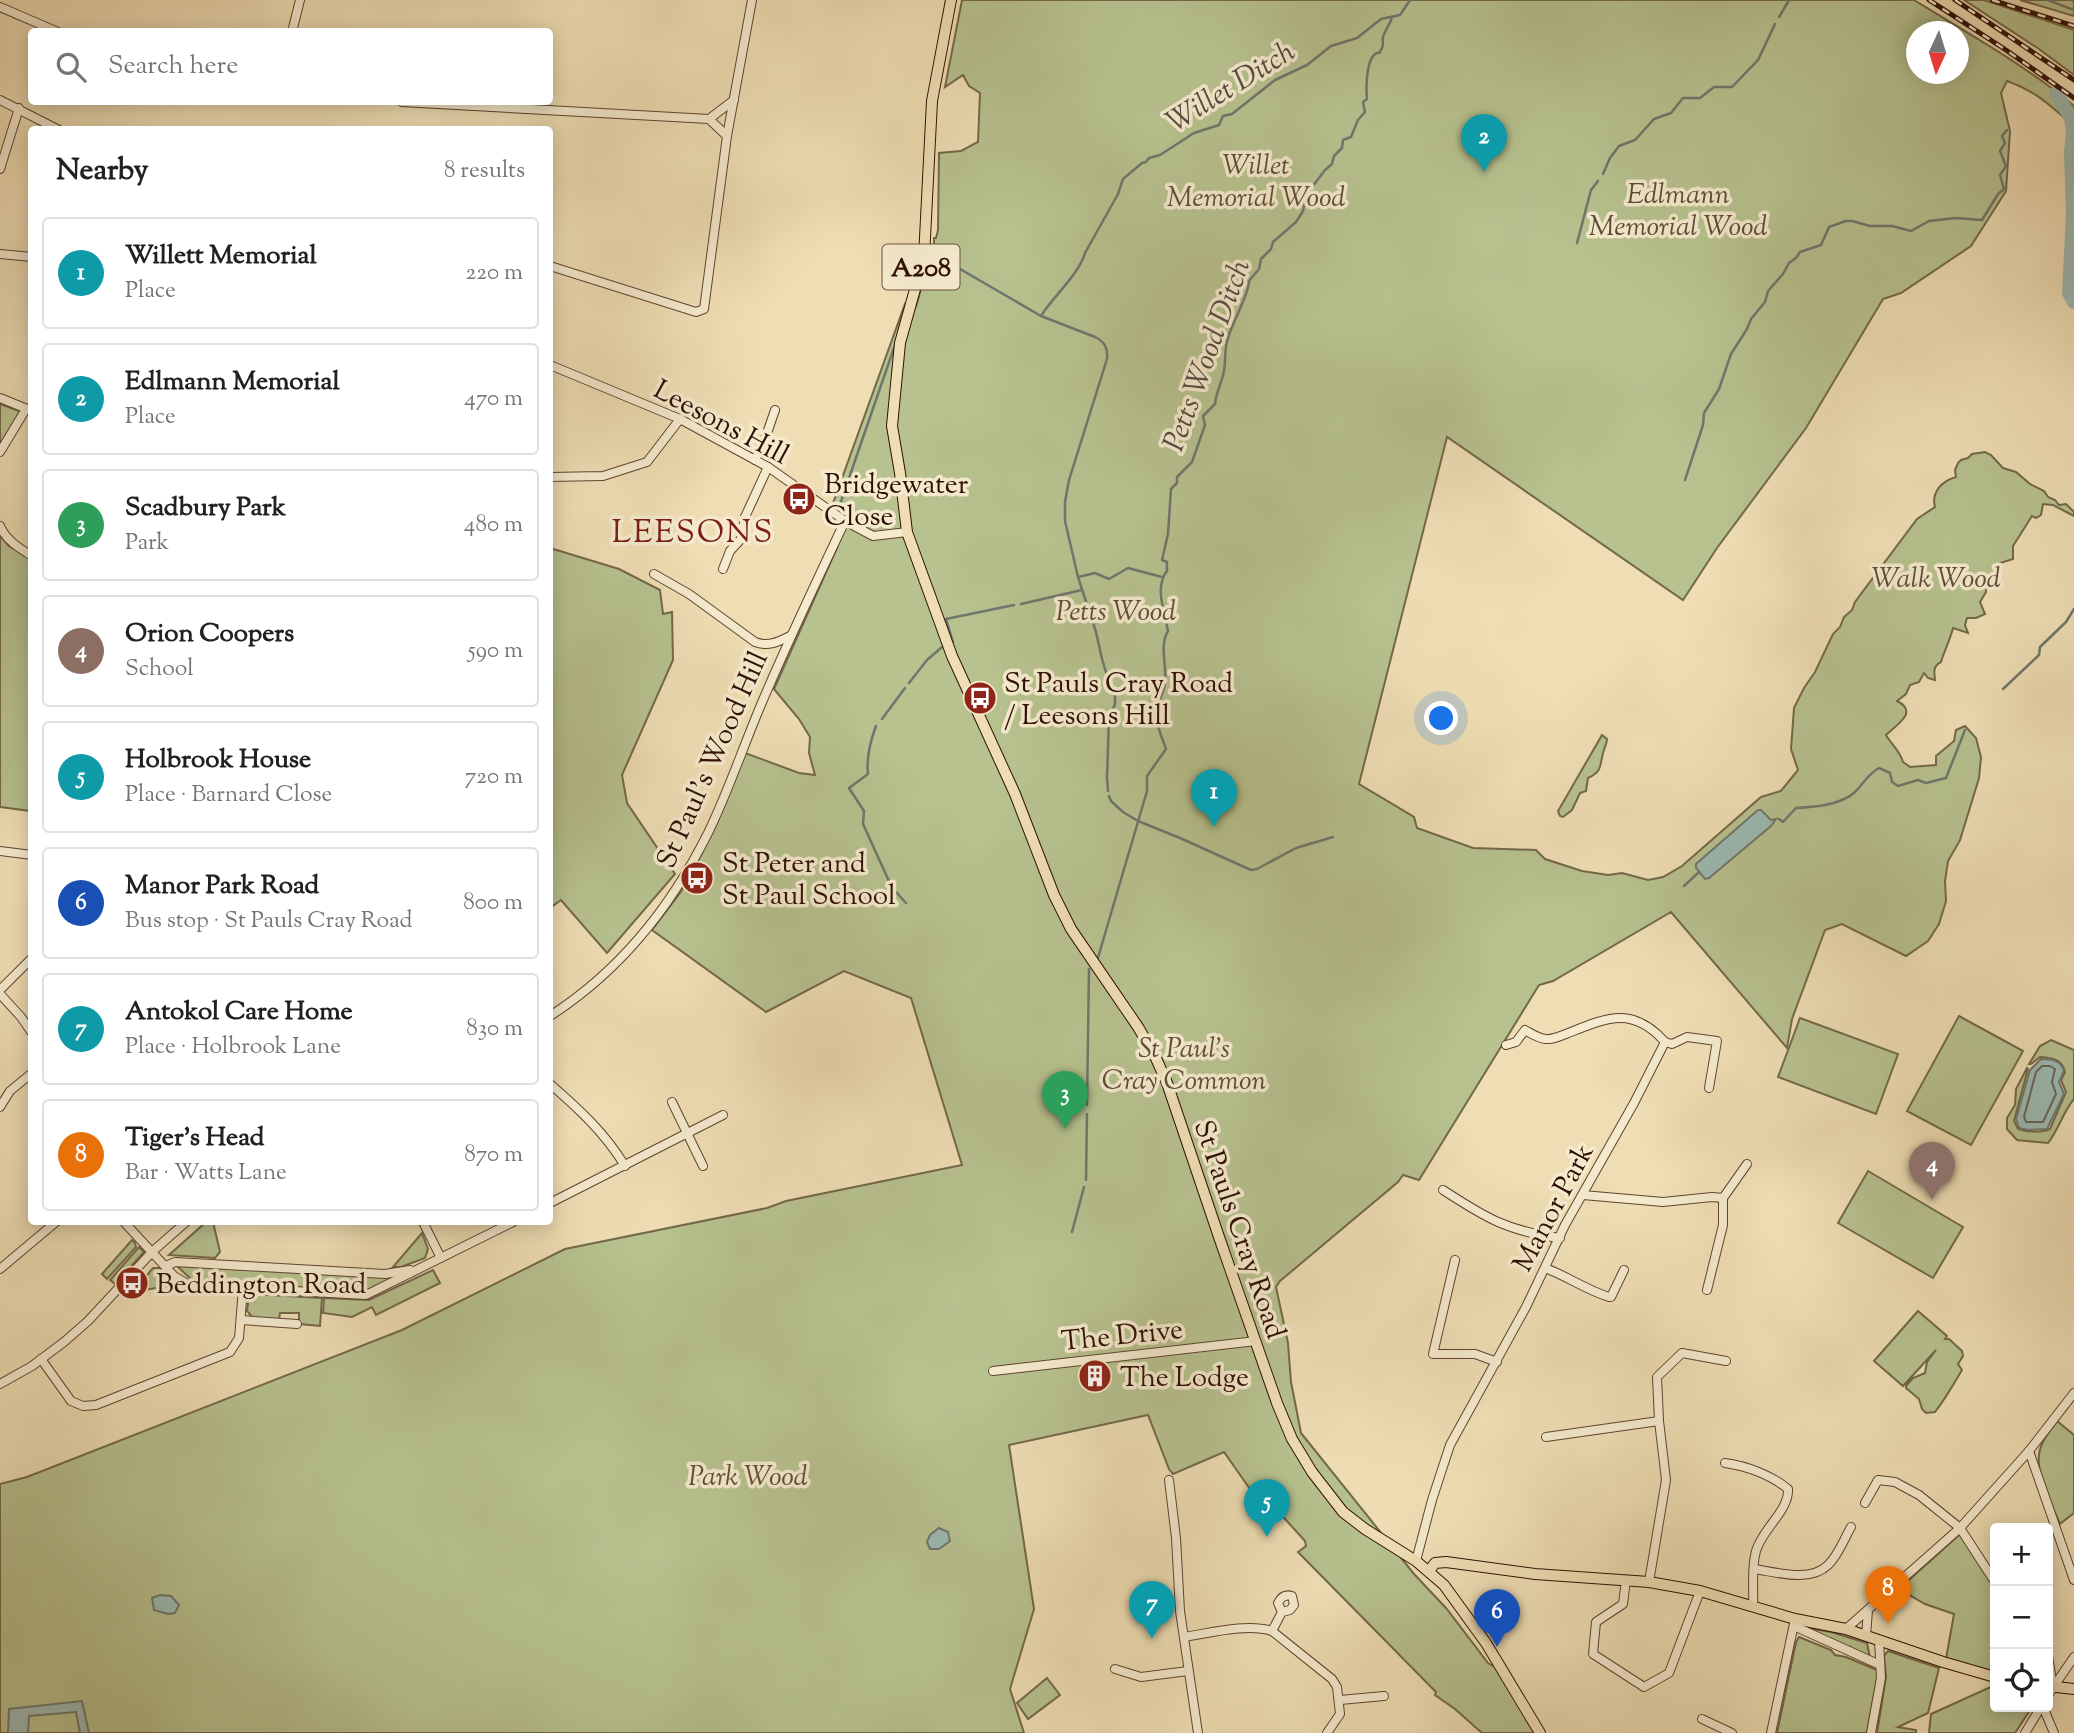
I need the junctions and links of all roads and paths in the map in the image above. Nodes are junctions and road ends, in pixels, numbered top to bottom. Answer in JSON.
{"nodes":[{"id":1,"x":300,"y":0,"type":"edge"},
{"id":2,"x":752,"y":0,"type":"edge"},
{"id":3,"x":951,"y":0,"type":"edge"},
{"id":4,"x":0,"y":8,"type":"edge"},
{"id":5,"x":48,"y":28,"type":"edge"},
{"id":6,"x":293,"y":28,"type":"edge"},
{"id":7,"x":0,"y":100,"type":"edge"},
{"id":8,"x":734,"y":100,"type":"junction"},
{"id":9,"x":456,"y":105,"type":"edge"},
{"id":10,"x":19,"y":108,"type":"junction"},
{"id":11,"x":709,"y":119,"type":"junction"},
{"id":12,"x":51,"y":126,"type":"edge"},
{"id":13,"x":727,"y":136,"type":"junction"},
{"id":14,"x":0,"y":169,"type":"edge"},
{"id":15,"x":0,"y":254,"type":"edge"},
{"id":16,"x":28,"y":257,"type":"edge"},
{"id":17,"x":553,"y":267,"type":"edge"},
{"id":18,"x":553,"y":366,"type":"edge"},
{"id":19,"x":0,"y":398,"type":"edge"},
{"id":20,"x":28,"y":410,"type":"edge"},
{"id":21,"x":775,"y":410,"type":"dead end"},
{"id":22,"x":28,"y":411,"type":"edge"},
{"id":23,"x":680,"y":419,"type":"junction"},
{"id":24,"x":0,"y":452,"type":"edge"},
{"id":25,"x":755,"y":460,"type":"junction"},
{"id":26,"x":768,"y":467,"type":"junction"},
{"id":27,"x":553,"y":477,"type":"edge"},
{"id":28,"x":845,"y":521,"type":"junction"},
{"id":29,"x":0,"y":526,"type":"edge"},
{"id":30,"x":907,"y":532,"type":"junction"},
{"id":31,"x":28,"y":553,"type":"edge"},
{"id":32,"x":723,"y":569,"type":"dead end"},
{"id":33,"x":654,"y":574,"type":"dead end"},
{"id":34,"x":790,"y":636,"type":"junction"},
{"id":35,"x":0,"y":851,"type":"edge"},
{"id":36,"x":28,"y":854,"type":"edge"},
{"id":37,"x":28,"y":962,"type":"edge"},
{"id":38,"x":0,"y":992,"type":"edge"},
{"id":39,"x":553,"y":1014,"type":"edge"},
{"id":40,"x":28,"y":1027,"type":"edge"},
{"id":41,"x":1665,"y":1042,"type":"junction"},
{"id":42,"x":1506,"y":1045,"type":"dead end"},
{"id":43,"x":28,"y":1076,"type":"edge"},
{"id":44,"x":553,"y":1087,"type":"edge"},
{"id":45,"x":1709,"y":1088,"type":"dead end"},
{"id":46,"x":672,"y":1102,"type":"dead end"},
{"id":47,"x":0,"y":1107,"type":"edge"},
{"id":48,"x":723,"y":1115,"type":"dead end"},
{"id":49,"x":688,"y":1133,"type":"junction"},
{"id":50,"x":1747,"y":1164,"type":"dead end"},
{"id":51,"x":625,"y":1166,"type":"junction"},
{"id":52,"x":704,"y":1166,"type":"dead end"},
{"id":53,"x":1443,"y":1190,"type":"dead end"},
{"id":54,"x":1583,"y":1195,"type":"junction"},
{"id":55,"x":1723,"y":1198,"type":"junction"},
{"id":56,"x":553,"y":1202,"type":"edge"},
{"id":57,"x":52,"y":1225,"type":"edge"},
{"id":58,"x":127,"y":1225,"type":"edge"},
{"id":59,"x":183,"y":1225,"type":"edge"},
{"id":60,"x":425,"y":1225,"type":"edge"},
{"id":61,"x":507,"y":1225,"type":"edge"},
{"id":62,"x":1560,"y":1238,"type":"junction"},
{"id":63,"x":153,"y":1251,"type":"junction"},
{"id":64,"x":442,"y":1258,"type":"junction"},
{"id":65,"x":1455,"y":1260,"type":"dead end"},
{"id":66,"x":166,"y":1266,"type":"junction"},
{"id":67,"x":1545,"y":1268,"type":"junction"},
{"id":68,"x":0,"y":1269,"type":"edge"},
{"id":69,"x":420,"y":1269,"type":"junction"},
{"id":70,"x":1624,"y":1270,"type":"dead end"},
{"id":71,"x":243,"y":1288,"type":"junction"},
{"id":72,"x":1707,"y":1290,"type":"dead end"},
{"id":73,"x":241,"y":1320,"type":"junction"},
{"id":74,"x":298,"y":1324,"type":"dead end"},
{"id":75,"x":1256,"y":1342,"type":"junction"},
{"id":76,"x":41,"y":1359,"type":"junction"},
{"id":77,"x":1726,"y":1361,"type":"dead end"},
{"id":78,"x":1497,"y":1362,"type":"junction"},
{"id":79,"x":993,"y":1371,"type":"dead end"},
{"id":80,"x":0,"y":1384,"type":"edge"},
{"id":81,"x":2074,"y":1393,"type":"edge"},
{"id":82,"x":1659,"y":1421,"type":"junction"},
{"id":83,"x":1546,"y":1437,"type":"dead end"},
{"id":84,"x":2029,"y":1451,"type":"junction"},
{"id":85,"x":1725,"y":1463,"type":"dead end"},
{"id":86,"x":1169,"y":1480,"type":"dead end"},
{"id":87,"x":1865,"y":1503,"type":"dead end"},
{"id":88,"x":1851,"y":1527,"type":"dead end"},
{"id":89,"x":1960,"y":1528,"type":"junction"},
{"id":90,"x":1416,"y":1560,"type":"junction"},
{"id":91,"x":1754,"y":1569,"type":"junction"},
{"id":92,"x":1429,"y":1571,"type":"junction"},
{"id":93,"x":1990,"y":1574,"type":"edge"},
{"id":94,"x":1626,"y":1580,"type":"junction"},
{"id":95,"x":2074,"y":1580,"type":"edge"},
{"id":96,"x":1649,"y":1582,"type":"junction"},
{"id":97,"x":1700,"y":1591,"type":"junction"},
{"id":98,"x":1753,"y":1606,"type":"junction"},
{"id":99,"x":1867,"y":1610,"type":"junction"},
{"id":100,"x":1282,"y":1612,"type":"dead end"},
{"id":101,"x":1795,"y":1623,"type":"junction"},
{"id":102,"x":1846,"y":1629,"type":"junction"},
{"id":103,"x":1272,"y":1631,"type":"junction"},
{"id":104,"x":1866,"y":1636,"type":"junction"},
{"id":105,"x":1184,"y":1637,"type":"junction"},
{"id":106,"x":1879,"y":1640,"type":"junction"},
{"id":107,"x":2074,"y":1657,"type":"edge"},
{"id":108,"x":1880,"y":1665,"type":"junction"},
{"id":109,"x":1115,"y":1669,"type":"dead end"},
{"id":110,"x":1188,"y":1671,"type":"junction"},
{"id":111,"x":1990,"y":1676,"type":"edge"},
{"id":112,"x":2053,"y":1684,"type":"edge"},
{"id":113,"x":2053,"y":1689,"type":"edge"},
{"id":114,"x":2074,"y":1689,"type":"edge"},
{"id":115,"x":1384,"y":1696,"type":"dead end"},
{"id":116,"x":1340,"y":1700,"type":"junction"},
{"id":117,"x":2039,"y":1712,"type":"edge"},
{"id":118,"x":2044,"y":1712,"type":"edge"},
{"id":119,"x":1702,"y":1719,"type":"dead end"},
{"id":120,"x":1198,"y":1733,"type":"edge"},
{"id":121,"x":1327,"y":1733,"type":"edge"},
{"id":122,"x":1540,"y":1733,"type":"edge"},
{"id":123,"x":1732,"y":1733,"type":"edge"},
{"id":124,"x":1771,"y":1733,"type":"edge"},
{"id":125,"x":1871,"y":1733,"type":"edge"},
{"id":126,"x":2025,"y":1733,"type":"edge"},
{"id":127,"x":2054,"y":1733,"type":"edge"}],
"edges":[{"from":1,"to":6,"type":"street"},
{"from":2,"to":8,"type":"street"},
{"from":3,"to":30,"type":"main road","number":"A208"},
{"from":4,"to":5,"type":"street"},
{"from":7,"to":10,"type":"street"},
{"from":8,"to":11,"type":"street"},
{"from":8,"to":13,"type":"street"},
{"from":9,"to":11,"type":"street"},
{"from":10,"to":12,"type":"street"},
{"from":10,"to":14,"type":"street"},
{"from":11,"to":13,"type":"street"},
{"from":13,"to":17,"type":"street"},
{"from":15,"to":16,"type":"street"},
{"from":18,"to":23,"type":"street","name":"Leesons Hill"},
{"from":19,"to":20,"type":"street"},
{"from":21,"to":25,"type":"street"},
{"from":22,"to":24,"type":"street"},
{"from":23,"to":25,"type":"street","name":"Leesons Hill"},
{"from":23,"to":27,"type":"street"},
{"from":25,"to":26,"type":"street","name":"Leesons Hill"},
{"from":26,"to":28,"type":"street","name":"Leesons Hill"},
{"from":26,"to":32,"type":"street"},
{"from":28,"to":30,"type":"street","name":"Leesons Hill"},
{"from":28,"to":34,"type":"street","name":"St Paul's Wood Hill"},
{"from":29,"to":31,"type":"street"},
{"from":30,"to":75,"type":"main road","name":"St Pauls Cray Road","number":"A208"},
{"from":33,"to":34,"type":"street"},
{"from":34,"to":39,"type":"street","name":"St Paul's Wood Hill"},
{"from":35,"to":36,"type":"street"},
{"from":37,"to":38,"type":"street"},
{"from":38,"to":40,"type":"street"},
{"from":41,"to":42,"type":"street"},
{"from":41,"to":45,"type":"street"},
{"from":41,"to":54,"type":"street","name":"Manor Park"},
{"from":43,"to":47,"type":"street"},
{"from":44,"to":51,"type":"street"},
{"from":46,"to":49,"type":"street"},
{"from":48,"to":49,"type":"street"},
{"from":49,"to":51,"type":"street"},
{"from":49,"to":52,"type":"street"},
{"from":50,"to":55,"type":"street"},
{"from":51,"to":56,"type":"street"},
{"from":53,"to":62,"type":"street"},
{"from":54,"to":55,"type":"street"},
{"from":54,"to":62,"type":"street","name":"Manor Park"},
{"from":55,"to":72,"type":"street"},
{"from":57,"to":68,"type":"street"},
{"from":58,"to":63,"type":"street"},
{"from":59,"to":63,"type":"street"},
{"from":60,"to":64,"type":"street"},
{"from":61,"to":64,"type":"street"},
{"from":62,"to":67,"type":"street","name":"Manor Park"},
{"from":63,"to":66,"type":"street"},
{"from":63,"to":76,"type":"street"},
{"from":64,"to":69,"type":"street"},
{"from":65,"to":78,"type":"street"},
{"from":66,"to":69,"type":"street"},
{"from":66,"to":71,"type":"street"},
{"from":67,"to":70,"type":"street"},
{"from":67,"to":78,"type":"street","name":"Manor Park"},
{"from":69,"to":71,"type":"street"},
{"from":71,"to":73,"type":"street"},
{"from":73,"to":74,"type":"street"},
{"from":73,"to":76,"type":"street"},
{"from":75,"to":79,"type":"street","name":"The Drive"},
{"from":75,"to":90,"type":"main road","name":"St Pauls Cray Road","number":"A208"},
{"from":76,"to":80,"type":"street"},
{"from":77,"to":82,"type":"street"},
{"from":78,"to":90,"type":"street","name":"Manor Park"},
{"from":81,"to":84,"type":"street"},
{"from":82,"to":83,"type":"street"},
{"from":82,"to":96,"type":"street"},
{"from":84,"to":89,"type":"street"},
{"from":84,"to":95,"type":"street"},
{"from":85,"to":91,"type":"street"},
{"from":86,"to":105,"type":"street"},
{"from":87,"to":89,"type":"street"},
{"from":88,"to":91,"type":"street"},
{"from":89,"to":93,"type":"street"},
{"from":89,"to":99,"type":"street"},
{"from":90,"to":92,"type":"main road","name":"St Pauls Cray Road","number":"A208"},
{"from":91,"to":98,"type":"street"},
{"from":92,"to":94,"type":"main road"},
{"from":92,"to":122,"type":"main road","name":"St Pauls Cray Road","number":"A208"},
{"from":94,"to":96,"type":"main road"},
{"from":94,"to":97,"type":"street"},
{"from":96,"to":97,"type":"main road"},
{"from":97,"to":98,"type":"main road"},
{"from":98,"to":101,"type":"main road"},
{"from":99,"to":102,"type":"street"},
{"from":99,"to":104,"type":"street"},
{"from":100,"to":103,"type":"street"},
{"from":101,"to":102,"type":"main road"},
{"from":101,"to":108,"type":"street"},
{"from":101,"to":124,"type":"street"},
{"from":102,"to":104,"type":"main road"},
{"from":103,"to":105,"type":"street"},
{"from":103,"to":116,"type":"street"},
{"from":104,"to":106,"type":"main road"},
{"from":105,"to":110,"type":"street"},
{"from":106,"to":108,"type":"street"},
{"from":106,"to":111,"type":"main road"},
{"from":107,"to":112,"type":"street"},
{"from":108,"to":125,"type":"street"},
{"from":109,"to":110,"type":"street"},
{"from":110,"to":120,"type":"street"},
{"from":113,"to":114,"type":"main road"},
{"from":115,"to":116,"type":"street"},
{"from":116,"to":121,"type":"street"},
{"from":117,"to":126,"type":"street"},
{"from":118,"to":127,"type":"street"},
{"from":119,"to":123,"type":"street"}]}
